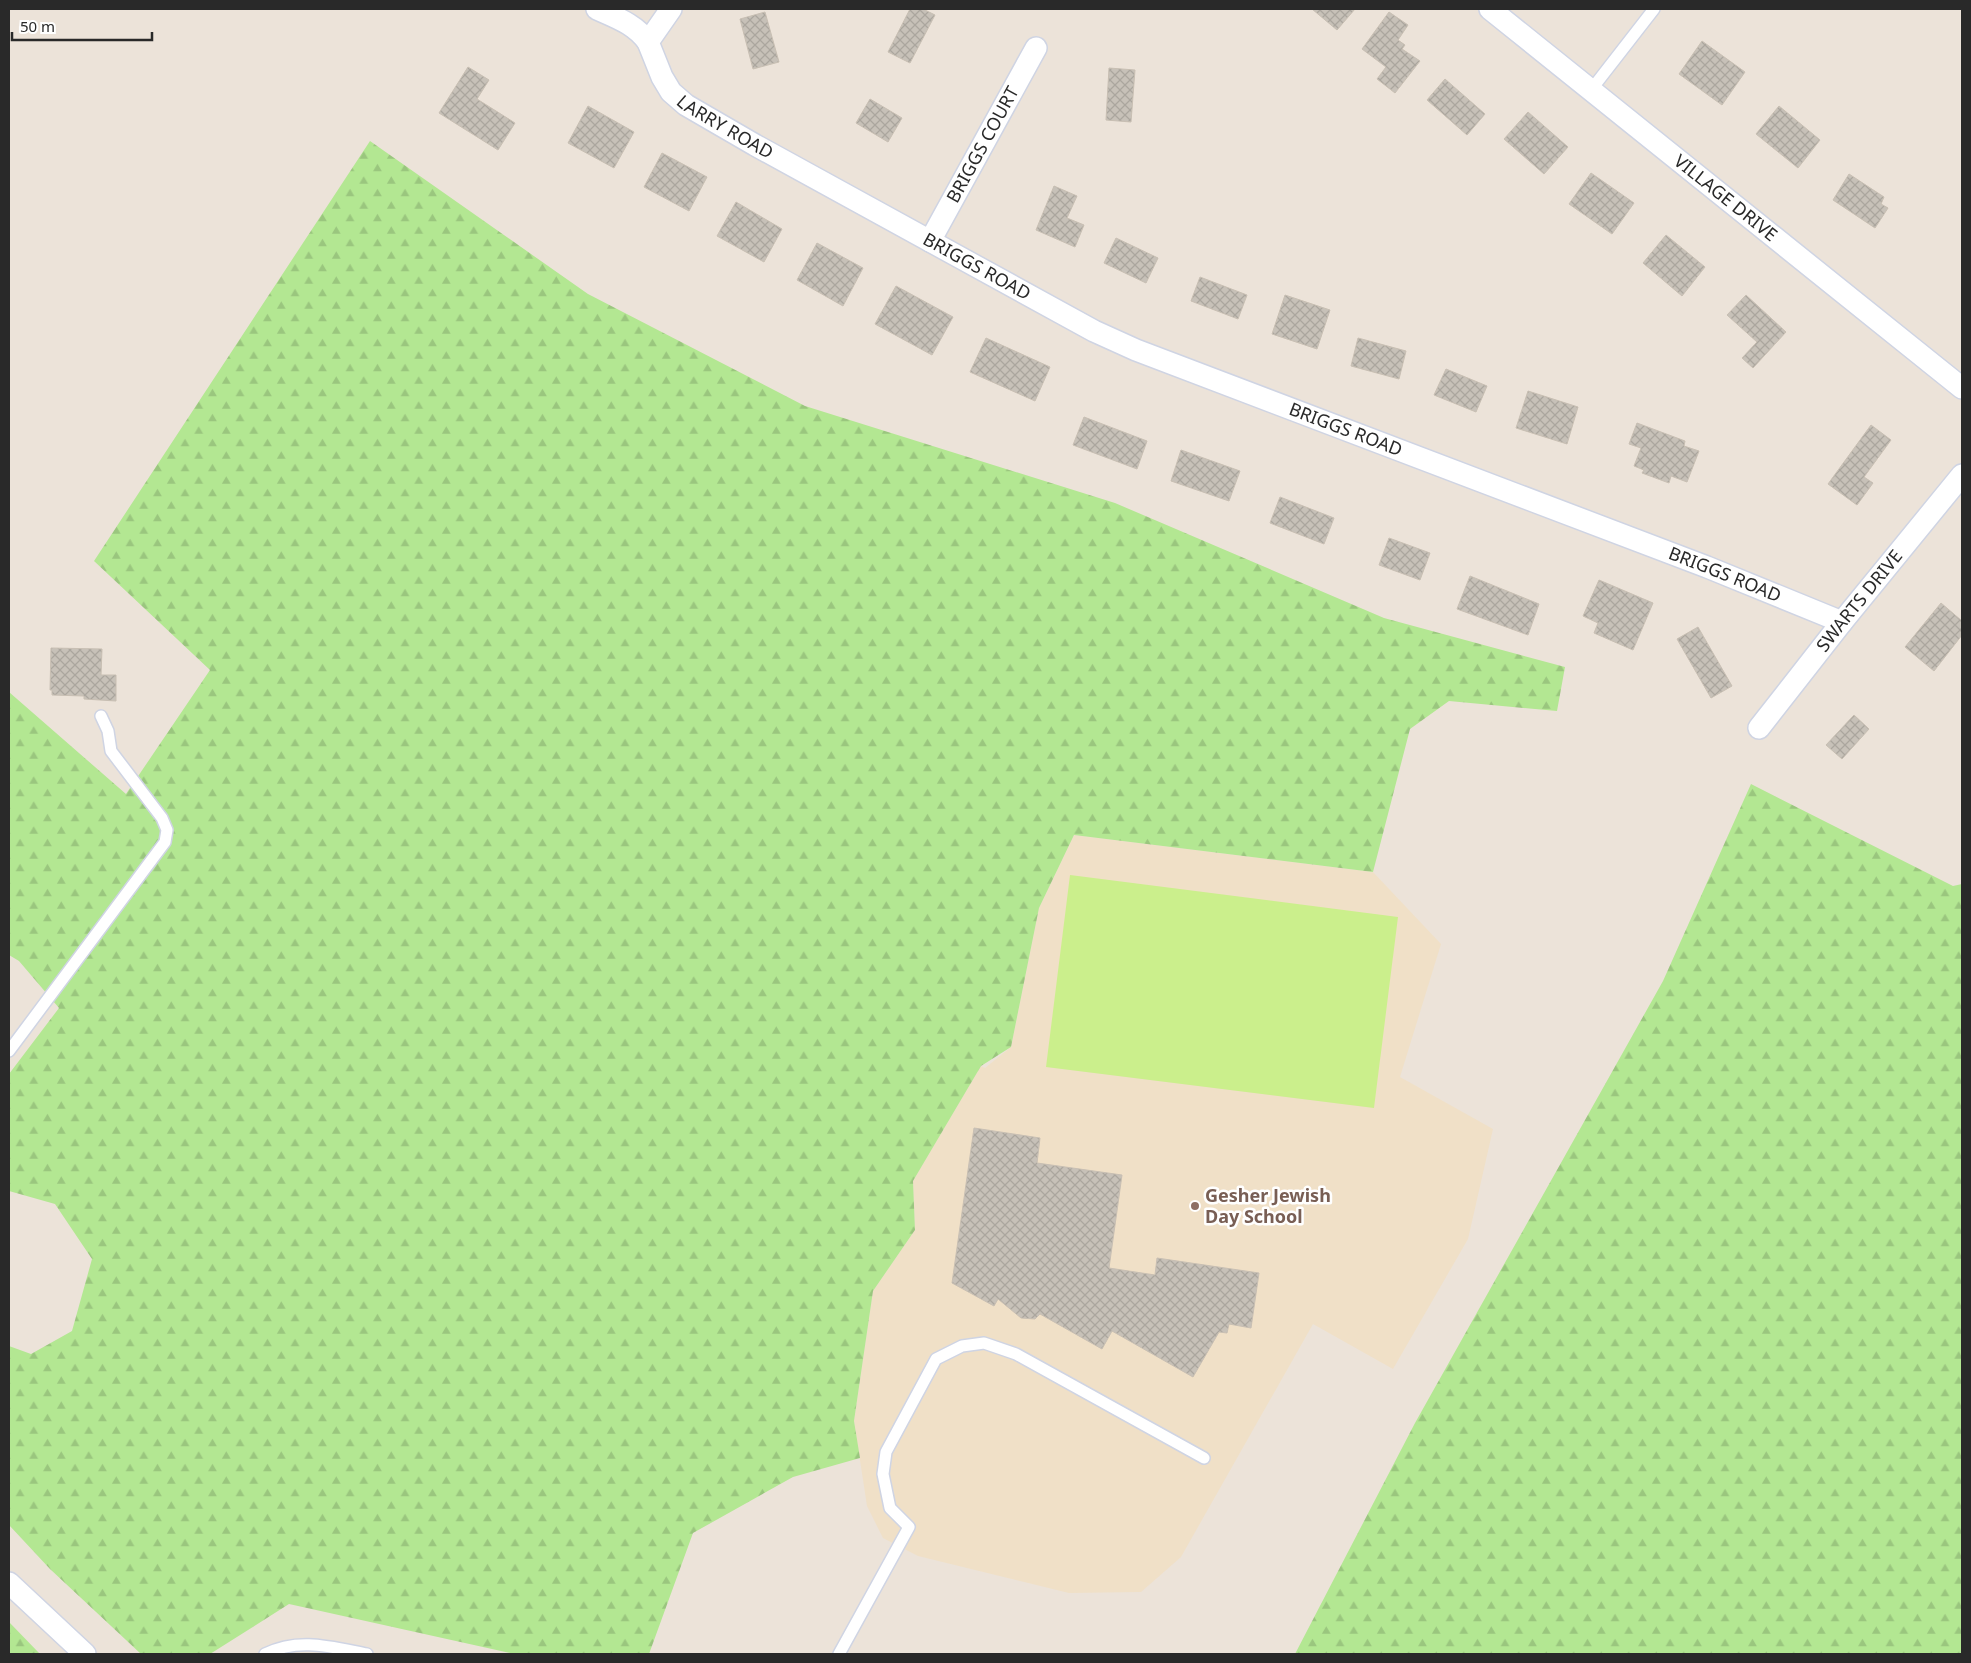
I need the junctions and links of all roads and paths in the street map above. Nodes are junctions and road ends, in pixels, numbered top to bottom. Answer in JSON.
{"nodes":[{"id":1,"x":597,"y":9,"type":"edge"},
{"id":2,"x":672,"y":9,"type":"edge"},
{"id":3,"x":1490,"y":9,"type":"edge"},
{"id":4,"x":1654,"y":9,"type":"edge"},
{"id":5,"x":648,"y":42,"type":"junction"},
{"id":6,"x":1036,"y":48,"type":"dead end"},
{"id":7,"x":1591,"y":90,"type":"junction"},
{"id":8,"x":866,"y":206,"type":"joint"},
{"id":9,"x":930,"y":241,"type":"junction"},
{"id":10,"x":1962,"y":388,"type":"edge"},
{"id":11,"x":1962,"y":475,"type":"edge"},
{"id":12,"x":1842,"y":622,"type":"junction"},
{"id":13,"x":101,"y":716,"type":"dead end"},
{"id":14,"x":1759,"y":728,"type":"dead end"},
{"id":15,"x":9,"y":1051,"type":"edge"},
{"id":16,"x":1204,"y":1458,"type":"dead end"},
{"id":17,"x":9,"y":1583,"type":"edge"},
{"id":18,"x":85,"y":1654,"type":"edge"},
{"id":19,"x":265,"y":1654,"type":"edge"},
{"id":20,"x":367,"y":1654,"type":"edge"},
{"id":21,"x":839,"y":1654,"type":"edge"}],
"edges":[{"from":1,"to":5,"type":"street"},
{"from":2,"to":5,"type":"street"},
{"from":3,"to":7,"type":"street","name":"VILLAGE DRIVE"},
{"from":4,"to":7,"type":"lane"},
{"from":5,"to":8,"type":"street","name":"LARRY ROAD"},
{"from":6,"to":9,"type":"street","name":"BRIGGS COURT"},
{"from":7,"to":10,"type":"street","name":"VILLAGE DRIVE"},
{"from":8,"to":9,"type":"street","name":"BRIGGS ROAD"},
{"from":9,"to":12,"type":"street","name":"BRIGGS ROAD"},
{"from":11,"to":12,"type":"street","name":"SWARTS DRIVE"},
{"from":12,"to":14,"type":"street","name":"SWARTS DRIVE"},
{"from":13,"to":15,"type":"lane"},
{"from":16,"to":21,"type":"lane"},
{"from":17,"to":18,"type":"street"},
{"from":19,"to":20,"type":"lane"}]}
